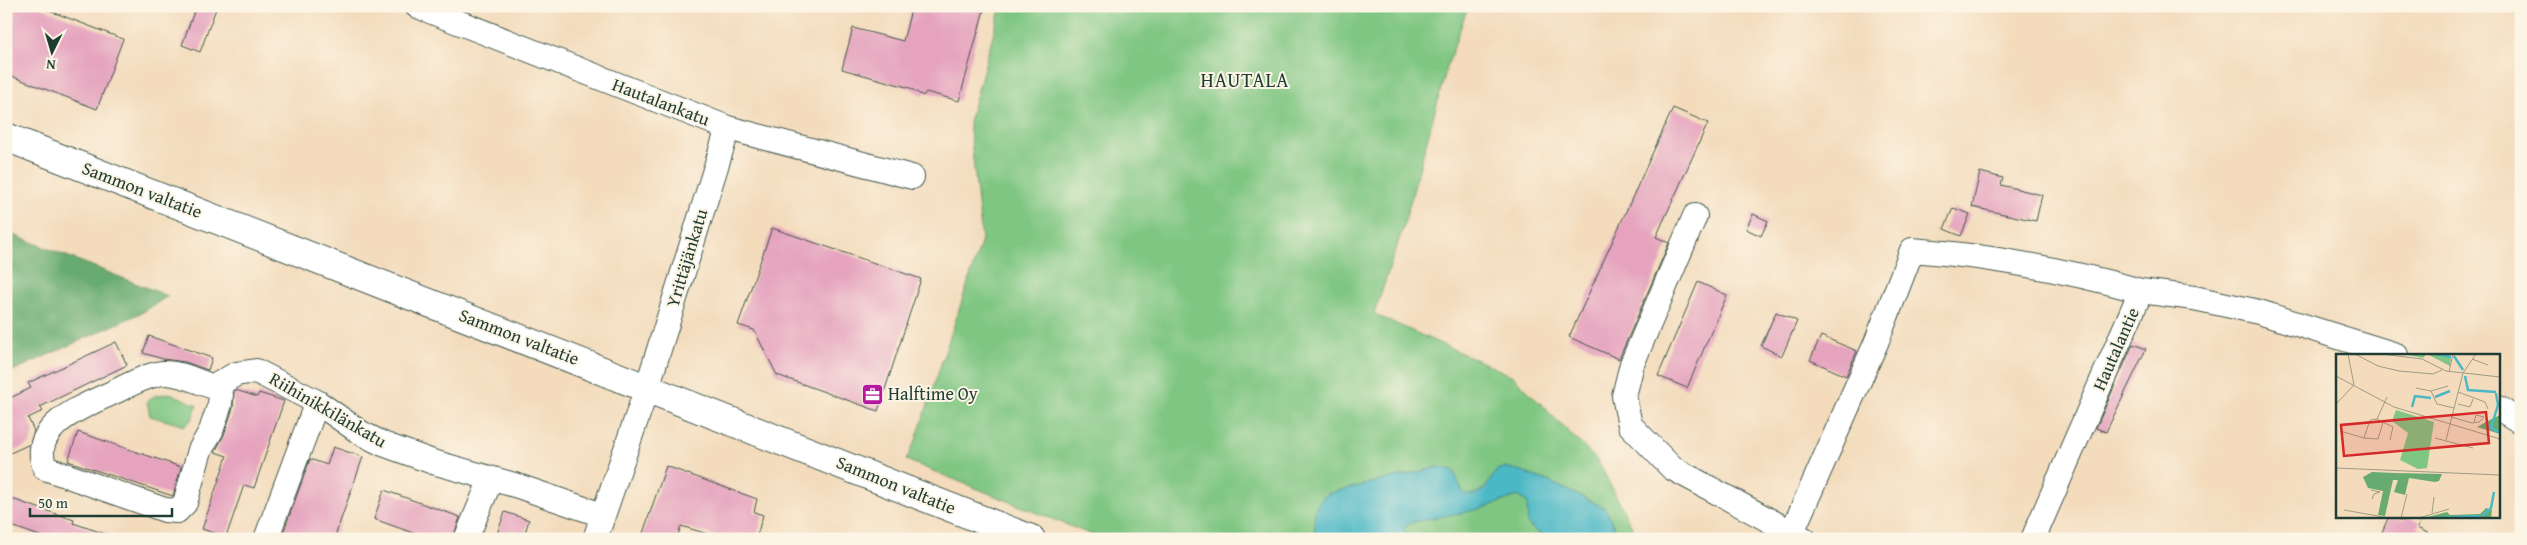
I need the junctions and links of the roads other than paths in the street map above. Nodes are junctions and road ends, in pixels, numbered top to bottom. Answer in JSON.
{"nodes":[{"id":1,"x":417,"y":6,"type":"edge"},
{"id":2,"x":728,"y":128,"type":"junction"},
{"id":3,"x":6,"y":137,"type":"edge"},
{"id":4,"x":912,"y":177,"type":"dead end"},
{"id":5,"x":1695,"y":216,"type":"dead end"},
{"id":6,"x":2141,"y":291,"type":"junction"},
{"id":7,"x":2393,"y":354,"type":"edge"},
{"id":8,"x":217,"y":385,"type":"junction"},
{"id":9,"x":647,"y":388,"type":"junction"},
{"id":10,"x":317,"y":402,"type":"junction"},
{"id":11,"x":2500,"y":409,"type":"edge"},
{"id":12,"x":2521,"y":422,"type":"edge"},
{"id":13,"x":491,"y":478,"type":"junction"},
{"id":14,"x":602,"y":515,"type":"junction"},
{"id":15,"x":1798,"y":535,"type":"edge"},
{"id":16,"x":266,"y":539,"type":"edge"},
{"id":17,"x":466,"y":539,"type":"edge"},
{"id":18,"x":594,"y":539,"type":"edge"},
{"id":19,"x":1031,"y":539,"type":"edge"},
{"id":20,"x":2033,"y":539,"type":"edge"}],
"edges":[{"from":1,"to":2,"type":"street","name":"Hautalankatu"},
{"from":2,"to":4,"type":"street","name":"Hautalankatu"},
{"from":2,"to":9,"type":"street","name":"Yrittäjänkatu"},
{"from":3,"to":9,"type":"main road","name":"Sammon valtatie"},
{"from":5,"to":15,"type":"street"},
{"from":6,"to":7,"type":"street","name":"Hautalantie"},
{"from":6,"to":15,"type":"street"},
{"from":6,"to":20,"type":"street","name":"Hautalantie"},
{"from":8,"to":8,"type":"street"},
{"from":8,"to":10,"type":"street","name":"Riihinikkilänkatu"},
{"from":9,"to":14,"type":"street","name":"Yrittäjänkatu"},
{"from":9,"to":19,"type":"main road","name":"Sammon valtatie"},
{"from":10,"to":13,"type":"street","name":"Riihinikkilänkatu"},
{"from":10,"to":16,"type":"street"},
{"from":11,"to":12,"type":"street"},
{"from":13,"to":14,"type":"street","name":"Riihinikkilänkatu"},
{"from":13,"to":17,"type":"street"},
{"from":14,"to":18,"type":"street","name":"Yrittäjänkatu"}]}
